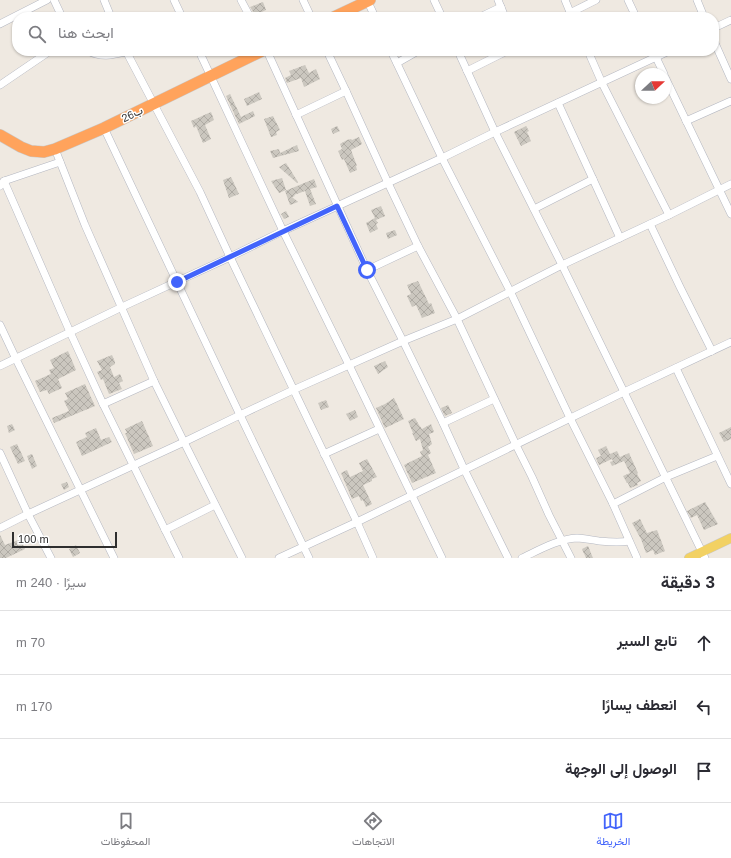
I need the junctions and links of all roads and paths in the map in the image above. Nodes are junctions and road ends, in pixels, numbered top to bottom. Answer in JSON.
{"nodes":[{"id":1,"x":47,"y":0,"type":"edge"},
{"id":2,"x":63,"y":0,"type":"edge"},
{"id":3,"x":104,"y":0,"type":"edge"},
{"id":4,"x":174,"y":0,"type":"edge"},
{"id":5,"x":241,"y":0,"type":"edge"},
{"id":6,"x":303,"y":0,"type":"edge"},
{"id":7,"x":368,"y":0,"type":"edge"},
{"id":8,"x":434,"y":0,"type":"edge"},
{"id":9,"x":565,"y":0,"type":"edge"},
{"id":10,"x":596,"y":0,"type":"edge"},
{"id":11,"x":628,"y":0,"type":"edge"},
{"id":12,"x":697,"y":0,"type":"edge"},
{"id":13,"x":54,"y":2,"type":"edge"},
{"id":14,"x":500,"y":3,"type":"edge"},
{"id":15,"x":24,"y":12,"type":"edge"},
{"id":16,"x":59,"y":12,"type":"edge"},
{"id":17,"x":109,"y":12,"type":"edge"},
{"id":18,"x":180,"y":12,"type":"edge"},
{"id":19,"x":247,"y":12,"type":"edge"},
{"id":20,"x":309,"y":12,"type":"edge"},
{"id":21,"x":344,"y":12,"type":"edge"},
{"id":22,"x":374,"y":12,"type":"edge"},
{"id":23,"x":440,"y":12,"type":"edge"},
{"id":24,"x":487,"y":12,"type":"edge"},
{"id":25,"x":570,"y":12,"type":"edge"},
{"id":26,"x":576,"y":12,"type":"edge"},
{"id":27,"x":634,"y":12,"type":"edge"},
{"id":28,"x":702,"y":12,"type":"edge"},
{"id":29,"x":12,"y":18,"type":"edge"},
{"id":30,"x":731,"y":20,"type":"edge"},
{"id":31,"x":0,"y":24,"type":"edge"},
{"id":32,"x":719,"y":26,"type":"edge"},
{"id":33,"x":719,"y":52,"type":"edge"},
{"id":34,"x":43,"y":56,"type":"edge"},
{"id":35,"x":128,"y":56,"type":"edge"},
{"id":36,"x":201,"y":56,"type":"edge"},
{"id":37,"x":252,"y":56,"type":"edge"},
{"id":38,"x":269,"y":56,"type":"edge"},
{"id":39,"x":329,"y":56,"type":"edge"},
{"id":40,"x":394,"y":56,"type":"edge"},
{"id":41,"x":409,"y":56,"type":"edge"},
{"id":42,"x":460,"y":56,"type":"edge"},
{"id":43,"x":496,"y":56,"type":"edge"},
{"id":44,"x":590,"y":56,"type":"edge"},
{"id":45,"x":650,"y":56,"type":"edge"},
{"id":46,"x":655,"y":56,"type":"edge"},
{"id":47,"x":397,"y":63,"type":"junction"},
{"id":48,"x":661,"y":68,"type":"edge"},
{"id":49,"x":467,"y":71,"type":"junction"},
{"id":50,"x":211,"y":76,"type":"junction"},
{"id":51,"x":731,"y":79,"type":"edge"},
{"id":52,"x":602,"y":83,"type":"junction"},
{"id":53,"x":0,"y":85,"type":"edge"},
{"id":54,"x":671,"y":90,"type":"edge"},
{"id":55,"x":346,"y":91,"type":"junction"},
{"id":56,"x":731,"y":101,"type":"edge"},
{"id":57,"x":558,"y":103,"type":"junction"},
{"id":58,"x":154,"y":104,"type":"junction"},
{"id":59,"x":296,"y":115,"type":"junction"},
{"id":60,"x":686,"y":121,"type":"junction"},
{"id":61,"x":104,"y":128,"type":"junction"},
{"id":62,"x":495,"y":132,"type":"junction"},
{"id":63,"x":0,"y":135,"type":"edge"},
{"id":64,"x":55,"y":149,"type":"junction"},
{"id":65,"x":442,"y":158,"type":"junction"},
{"id":66,"x":60,"y":162,"type":"junction"},
{"id":67,"x":593,"y":179,"type":"junction"},
{"id":68,"x":388,"y":183,"type":"junction"},
{"id":69,"x":2,"y":184,"type":"edge"},
{"id":70,"x":731,"y":184,"type":"edge"},
{"id":71,"x":719,"y":190,"type":"junction"},
{"id":72,"x":337,"y":206,"type":"junction"},
{"id":73,"x":534,"y":209,"type":"junction"},
{"id":74,"x":731,"y":214,"type":"edge"},
{"id":75,"x":669,"y":215,"type":"junction"},
{"id":76,"x":650,"y":224,"type":"junction"},
{"id":77,"x":283,"y":231,"type":"junction"},
{"id":78,"x":620,"y":238,"type":"junction"},
{"id":79,"x":418,"y":246,"type":"junction"},
{"id":80,"x":230,"y":257,"type":"junction"},
{"id":81,"x":562,"y":265,"type":"junction"},
{"id":82,"x":367,"y":270,"type":"junction"},
{"id":83,"x":177,"y":282,"type":"junction"},
{"id":84,"x":510,"y":291,"type":"junction"},
{"id":85,"x":122,"y":307,"type":"junction"},
{"id":86,"x":457,"y":319,"type":"junction"},
{"id":87,"x":0,"y":325,"type":"edge"},
{"id":88,"x":70,"y":332,"type":"junction"},
{"id":89,"x":403,"y":341,"type":"junction"},
{"id":90,"x":731,"y":342,"type":"edge"},
{"id":91,"x":712,"y":351,"type":"junction"},
{"id":92,"x":16,"y":359,"type":"junction"},
{"id":93,"x":349,"y":365,"type":"junction"},
{"id":94,"x":0,"y":366,"type":"edge"},
{"id":95,"x":676,"y":368,"type":"junction"},
{"id":96,"x":154,"y":381,"type":"junction"},
{"id":97,"x":294,"y":390,"type":"junction"},
{"id":98,"x":624,"y":392,"type":"junction"},
{"id":99,"x":494,"y":399,"type":"junction"},
{"id":100,"x":103,"y":404,"type":"junction"},
{"id":101,"x":240,"y":415,"type":"junction"},
{"id":102,"x":570,"y":418,"type":"junction"},
{"id":103,"x":443,"y":423,"type":"junction"},
{"id":104,"x":379,"y":428,"type":"junction"},
{"id":105,"x":184,"y":442,"type":"junction"},
{"id":106,"x":516,"y":445,"type":"junction"},
{"id":107,"x":0,"y":453,"type":"edge"},
{"id":108,"x":324,"y":454,"type":"junction"},
{"id":109,"x":717,"y":456,"type":"junction"},
{"id":110,"x":133,"y":465,"type":"junction"},
{"id":111,"x":464,"y":469,"type":"junction"},
{"id":112,"x":666,"y":477,"type":"junction"},
{"id":113,"x":731,"y":484,"type":"edge"},
{"id":114,"x":80,"y":490,"type":"junction"},
{"id":115,"x":412,"y":495,"type":"junction"},
{"id":116,"x":613,"y":504,"type":"junction"},
{"id":117,"x":215,"y":505,"type":"junction"},
{"id":118,"x":28,"y":514,"type":"junction"},
{"id":119,"x":357,"y":522,"type":"junction"},
{"id":120,"x":0,"y":528,"type":"edge"},
{"id":121,"x":165,"y":530,"type":"junction"},
{"id":122,"x":731,"y":538,"type":"edge"},
{"id":123,"x":562,"y":540,"type":"junction"},
{"id":124,"x":630,"y":541,"type":"junction"},
{"id":125,"x":304,"y":547,"type":"junction"},
{"id":126,"x":704,"y":555,"type":"edge"},
{"id":127,"x":51,"y":558,"type":"edge"},
{"id":128,"x":114,"y":558,"type":"edge"},
{"id":129,"x":179,"y":558,"type":"edge"},
{"id":130,"x":242,"y":558,"type":"edge"},
{"id":131,"x":279,"y":558,"type":"edge"},
{"id":132,"x":309,"y":558,"type":"edge"},
{"id":133,"x":373,"y":558,"type":"edge"},
{"id":134,"x":442,"y":558,"type":"edge"},
{"id":135,"x":508,"y":558,"type":"edge"},
{"id":136,"x":522,"y":558,"type":"edge"},
{"id":137,"x":571,"y":558,"type":"edge"},
{"id":138,"x":637,"y":558,"type":"edge"},
{"id":139,"x":689,"y":558,"type":"edge"}],
"edges":[{"from":1,"to":15,"type":"street"},
{"from":2,"to":13,"type":"street"},
{"from":3,"to":17,"type":"street"},
{"from":4,"to":18,"type":"street"},
{"from":5,"to":19,"type":"street"},
{"from":6,"to":20,"type":"street"},
{"from":7,"to":21,"type":"highway"},
{"from":7,"to":22,"type":"street"},
{"from":8,"to":23,"type":"street"},
{"from":9,"to":25,"type":"street"},
{"from":10,"to":26,"type":"street"},
{"from":11,"to":27,"type":"street"},
{"from":12,"to":28,"type":"street"},
{"from":13,"to":16,"type":"street"},
{"from":14,"to":24,"type":"street"},
{"from":29,"to":31,"type":"street"},
{"from":30,"to":32,"type":"street"},
{"from":33,"to":51,"type":"street"},
{"from":34,"to":53,"type":"street"},
{"from":35,"to":58,"type":"street"},
{"from":36,"to":50,"type":"street"},
{"from":37,"to":50,"type":"highway","name":"26ب"},
{"from":38,"to":59,"type":"street"},
{"from":39,"to":55,"type":"street"},
{"from":40,"to":47,"type":"street"},
{"from":41,"to":47,"type":"street"},
{"from":42,"to":49,"type":"street"},
{"from":43,"to":49,"type":"street"},
{"from":44,"to":52,"type":"street"},
{"from":45,"to":52,"type":"street"},
{"from":46,"to":48,"type":"street"},
{"from":47,"to":65,"type":"street"},
{"from":49,"to":62,"type":"street"},
{"from":50,"to":58,"type":"highway","name":"26ب"},
{"from":50,"to":77,"type":"street"},
{"from":52,"to":57,"type":"street"},
{"from":52,"to":75,"type":"street"},
{"from":54,"to":60,"type":"street"},
{"from":55,"to":59,"type":"street"},
{"from":55,"to":68,"type":"street"},
{"from":56,"to":60,"type":"street"},
{"from":57,"to":62,"type":"street"},
{"from":57,"to":67,"type":"street"},
{"from":58,"to":61,"type":"highway","name":"26ب"},
{"from":58,"to":80,"type":"street"},
{"from":59,"to":72,"type":"street"},
{"from":60,"to":71,"type":"street"},
{"from":61,"to":64,"type":"highway","name":"26ب"},
{"from":61,"to":83,"type":"street"},
{"from":62,"to":65,"type":"street"},
{"from":62,"to":73,"type":"street"},
{"from":63,"to":64,"type":"highway","name":"26ب"},
{"from":64,"to":66,"type":"street"},
{"from":65,"to":68,"type":"street"},
{"from":65,"to":84,"type":"street"},
{"from":66,"to":69,"type":"street"},
{"from":66,"to":85,"type":"street"},
{"from":67,"to":73,"type":"street"},
{"from":67,"to":78,"type":"street"},
{"from":68,"to":72,"type":"street"},
{"from":68,"to":79,"type":"street"},
{"from":69,"to":88,"type":"street"},
{"from":70,"to":71,"type":"street"},
{"from":71,"to":74,"type":"street"},
{"from":71,"to":75,"type":"street"},
{"from":72,"to":77,"type":"street"},
{"from":72,"to":82,"type":"street"},
{"from":73,"to":81,"type":"street"},
{"from":75,"to":76,"type":"street"},
{"from":76,"to":78,"type":"street"},
{"from":76,"to":91,"type":"street"},
{"from":77,"to":80,"type":"street"},
{"from":77,"to":93,"type":"street"},
{"from":78,"to":81,"type":"street"},
{"from":79,"to":82,"type":"street"},
{"from":79,"to":86,"type":"street"},
{"from":80,"to":83,"type":"street"},
{"from":80,"to":97,"type":"street"},
{"from":81,"to":84,"type":"street"},
{"from":81,"to":98,"type":"street"},
{"from":82,"to":89,"type":"street"},
{"from":83,"to":85,"type":"street"},
{"from":83,"to":101,"type":"street"},
{"from":84,"to":86,"type":"street"},
{"from":84,"to":102,"type":"street"},
{"from":85,"to":88,"type":"street"},
{"from":85,"to":96,"type":"street"},
{"from":86,"to":89,"type":"street"},
{"from":86,"to":99,"type":"street"},
{"from":87,"to":92,"type":"street"},
{"from":88,"to":92,"type":"street"},
{"from":88,"to":100,"type":"street"},
{"from":89,"to":93,"type":"street"},
{"from":89,"to":103,"type":"street"},
{"from":90,"to":91,"type":"street"},
{"from":91,"to":95,"type":"street"},
{"from":92,"to":94,"type":"street"},
{"from":92,"to":114,"type":"street"},
{"from":93,"to":97,"type":"street"},
{"from":93,"to":104,"type":"street"},
{"from":95,"to":98,"type":"street"},
{"from":95,"to":109,"type":"street"},
{"from":96,"to":100,"type":"street"},
{"from":96,"to":105,"type":"street"},
{"from":97,"to":101,"type":"street"},
{"from":97,"to":108,"type":"street"},
{"from":98,"to":102,"type":"street"},
{"from":98,"to":112,"type":"street"},
{"from":99,"to":103,"type":"street"},
{"from":99,"to":106,"type":"street"},
{"from":100,"to":110,"type":"street"},
{"from":101,"to":105,"type":"street"},
{"from":101,"to":125,"type":"street"},
{"from":102,"to":106,"type":"street"},
{"from":102,"to":116,"type":"street"},
{"from":103,"to":111,"type":"street"},
{"from":104,"to":108,"type":"street"},
{"from":104,"to":115,"type":"street"},
{"from":105,"to":110,"type":"street"},
{"from":105,"to":117,"type":"street"},
{"from":106,"to":111,"type":"street"},
{"from":106,"to":123,"type":"street"},
{"from":107,"to":118,"type":"street"},
{"from":108,"to":119,"type":"street"},
{"from":109,"to":112,"type":"street"},
{"from":109,"to":113,"type":"street"},
{"from":110,"to":114,"type":"street"},
{"from":110,"to":121,"type":"street"},
{"from":111,"to":115,"type":"street"},
{"from":111,"to":135,"type":"street"},
{"from":112,"to":116,"type":"street"},
{"from":112,"to":126,"type":"street"},
{"from":114,"to":118,"type":"street"},
{"from":114,"to":128,"type":"street"},
{"from":115,"to":119,"type":"street"},
{"from":115,"to":134,"type":"street"},
{"from":116,"to":124,"type":"street"},
{"from":117,"to":121,"type":"street"},
{"from":117,"to":130,"type":"street"},
{"from":118,"to":120,"type":"street"},
{"from":118,"to":127,"type":"street"},
{"from":119,"to":125,"type":"street"},
{"from":119,"to":133,"type":"street"},
{"from":121,"to":129,"type":"street"},
{"from":122,"to":126,"type":"main road"},
{"from":123,"to":124,"type":"street"},
{"from":123,"to":136,"type":"street"},
{"from":123,"to":137,"type":"street"},
{"from":124,"to":138,"type":"street"},
{"from":125,"to":131,"type":"street"},
{"from":125,"to":132,"type":"street"},
{"from":126,"to":139,"type":"main road"}]}
